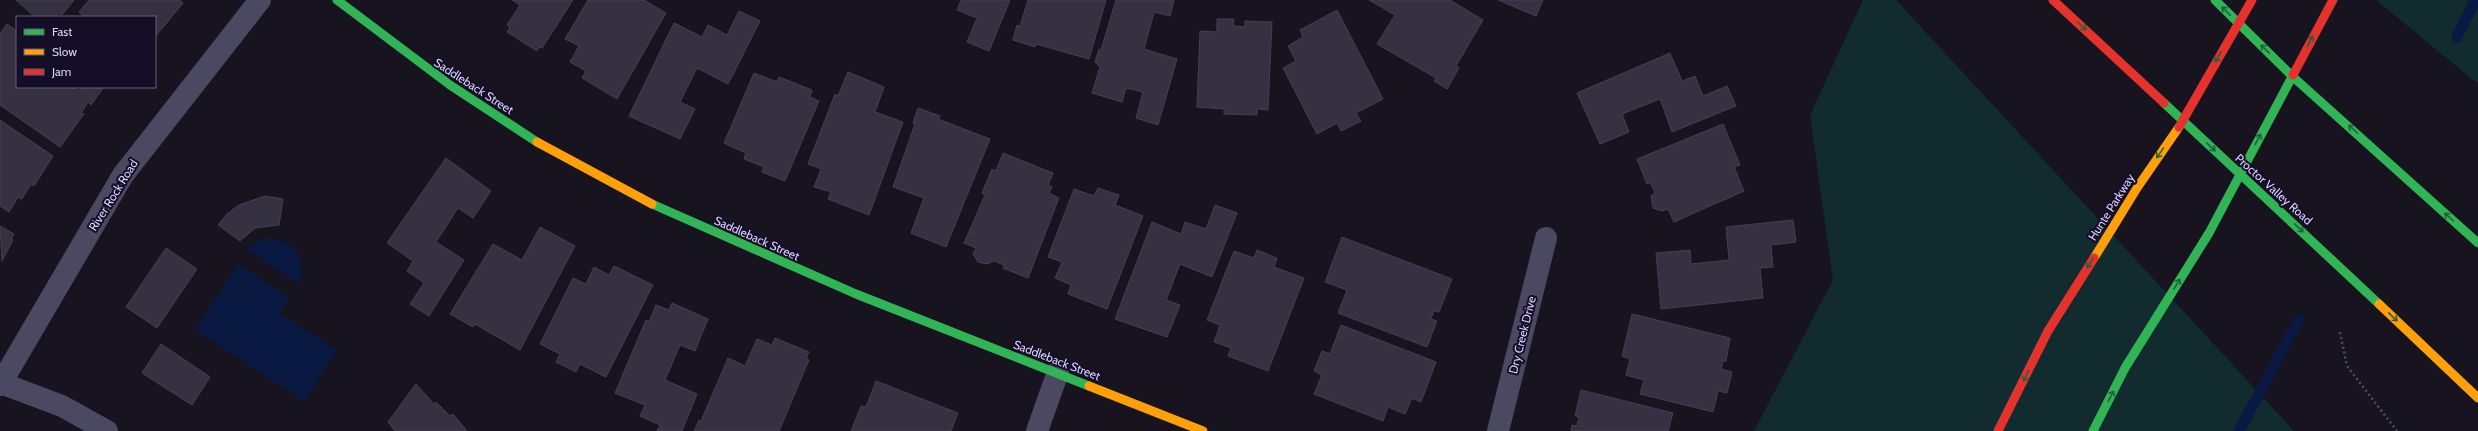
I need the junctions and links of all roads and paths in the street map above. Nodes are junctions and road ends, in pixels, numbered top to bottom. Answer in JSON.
{"nodes":[{"id":1,"x":260,"y":0,"type":"edge"},
{"id":2,"x":337,"y":0,"type":"edge"},
{"id":3,"x":2053,"y":0,"type":"edge"},
{"id":4,"x":2215,"y":0,"type":"edge"},
{"id":5,"x":2252,"y":0,"type":"edge"},
{"id":6,"x":2333,"y":0,"type":"edge"},
{"id":7,"x":2237,"y":23,"type":"junction"},
{"id":8,"x":2292,"y":76,"type":"junction"},
{"id":9,"x":2183,"y":122,"type":"junction"},
{"id":10,"x":2239,"y":173,"type":"junction"},
{"id":11,"x":1546,"y":238,"type":"dead end"},
{"id":12,"x":2478,"y":243,"type":"edge"},
{"id":13,"x":2340,"y":332,"type":"dead end"},
{"id":14,"x":1058,"y":372,"type":"junction"},
{"id":15,"x":0,"y":384,"type":"edge"},
{"id":16,"x":2478,"y":398,"type":"edge"},
{"id":17,"x":107,"y":431,"type":"edge"},
{"id":18,"x":1037,"y":431,"type":"edge"},
{"id":19,"x":1203,"y":431,"type":"edge"},
{"id":20,"x":1498,"y":431,"type":"edge"},
{"id":21,"x":1998,"y":431,"type":"edge"},
{"id":22,"x":2093,"y":431,"type":"edge"},
{"id":23,"x":2397,"y":431,"type":"edge"}],
"edges":[{"from":1,"to":15,"type":"street","name":"River Rock Road"},
{"from":2,"to":14,"type":"street","name":"Saddleback Street"},
{"from":3,"to":9,"type":"street","name":"Proctor Valley Road","one_way":true},
{"from":7,"to":4,"type":"street","one_way":true},
{"from":5,"to":7,"type":"street","name":"Hunte Parkway"},
{"from":8,"to":6,"type":"street","one_way":true},
{"from":8,"to":7,"type":"street","one_way":true},
{"from":7,"to":9,"type":"street","name":"Hunte Parkway","one_way":true},
{"from":10,"to":8,"type":"street","one_way":true},
{"from":12,"to":8,"type":"street","one_way":true},
{"from":9,"to":10,"type":"street","name":"Proctor Valley Road","one_way":true},
{"from":9,"to":21,"type":"street","name":"Hunte Parkway","one_way":true},
{"from":10,"to":16,"type":"street","name":"Proctor Valley Road","one_way":true},
{"from":22,"to":10,"type":"street","one_way":true},
{"from":11,"to":20,"type":"street","name":"Dry Creek Drive"},
{"from":13,"to":23,"type":"path"},
{"from":14,"to":18,"type":"street"},
{"from":14,"to":19,"type":"street","name":"Saddleback Street"},
{"from":15,"to":17,"type":"street"}]}
